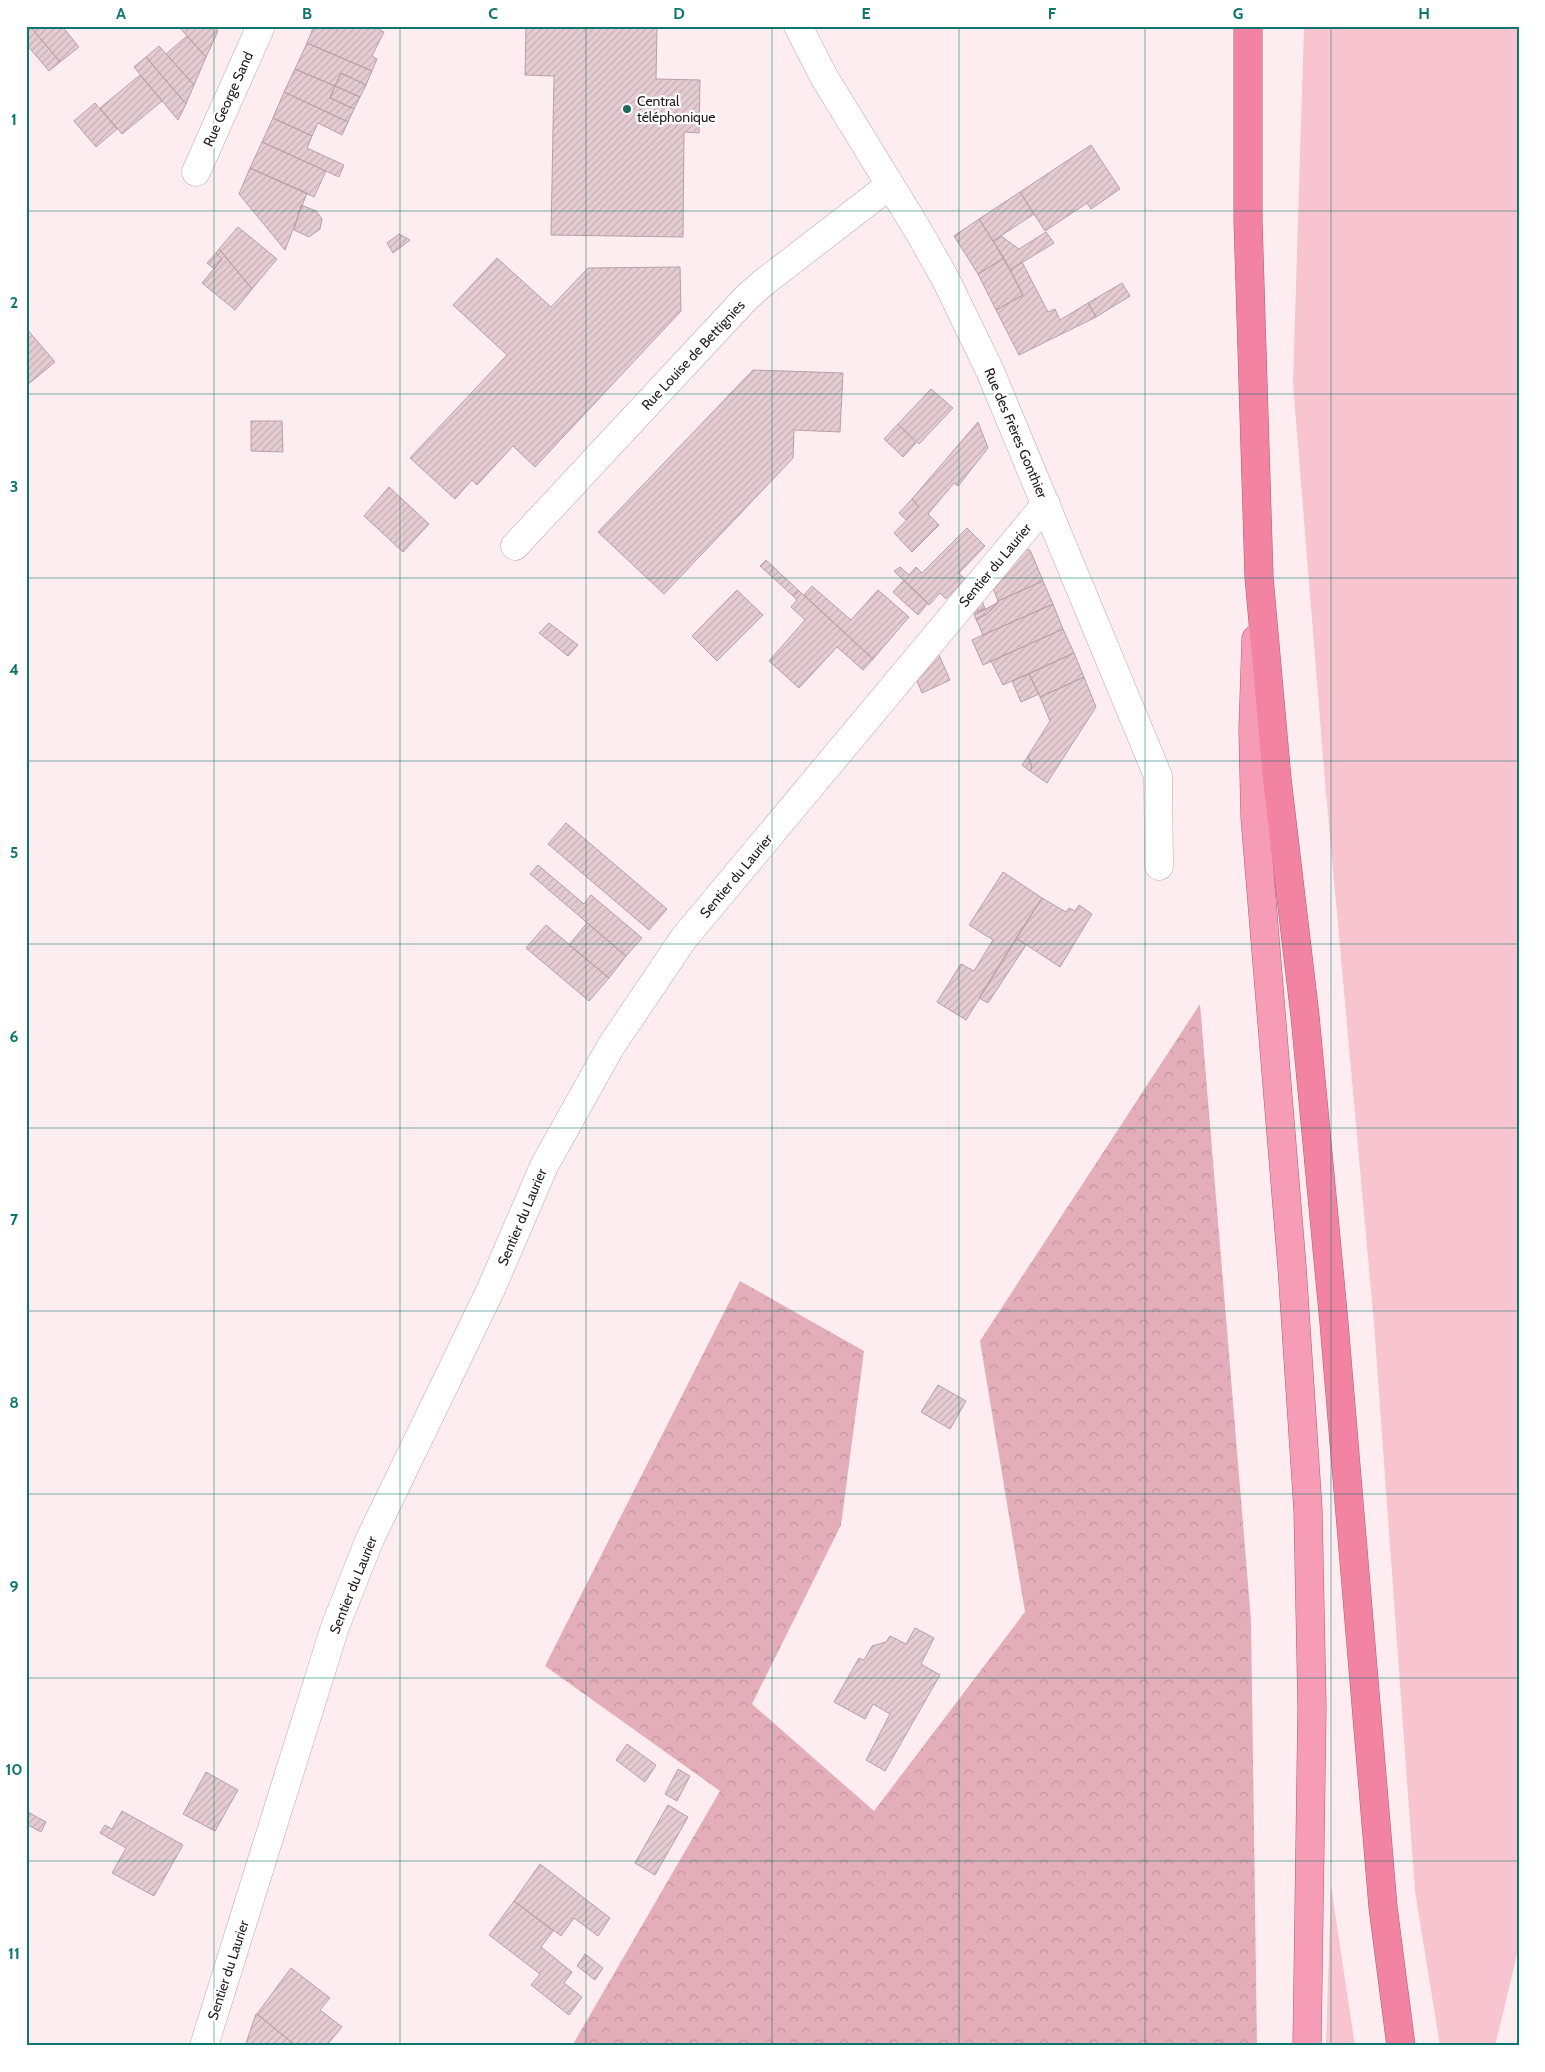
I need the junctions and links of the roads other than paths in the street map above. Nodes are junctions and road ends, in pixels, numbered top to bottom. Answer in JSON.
{"nodes":[{"id":1,"x":261,"y":26,"type":"edge"},
{"id":2,"x":798,"y":26,"type":"edge"},
{"id":3,"x":1248,"y":26,"type":"edge"},
{"id":4,"x":196,"y":172,"type":"dead end"},
{"id":5,"x":890,"y":185,"type":"junction"},
{"id":6,"x":1046,"y":504,"type":"junction"},
{"id":7,"x":515,"y":546,"type":"dead end"},
{"id":8,"x":1259,"y":577,"type":"junction"},
{"id":9,"x":1159,"y":866,"type":"dead end"},
{"id":10,"x":204,"y":2046,"type":"edge"},
{"id":11,"x":1307,"y":2046,"type":"edge"},
{"id":12,"x":1401,"y":2046,"type":"edge"}],
"edges":[{"from":1,"to":4,"type":"street","name":"Rue George Sand"},
{"from":2,"to":5,"type":"street","name":"Rue des Frères Gonthier"},
{"from":3,"to":8,"type":"highway"},
{"from":5,"to":6,"type":"street","name":"Rue des Frères Gonthier"},
{"from":5,"to":7,"type":"street","name":"Rue Louise de Bettignies"},
{"from":6,"to":9,"type":"street","name":"Rue des Frères Gonthier"},
{"from":6,"to":10,"type":"street","name":"Sentier du Laurier"},
{"from":8,"to":11,"type":"highway"},
{"from":8,"to":12,"type":"highway"}]}
